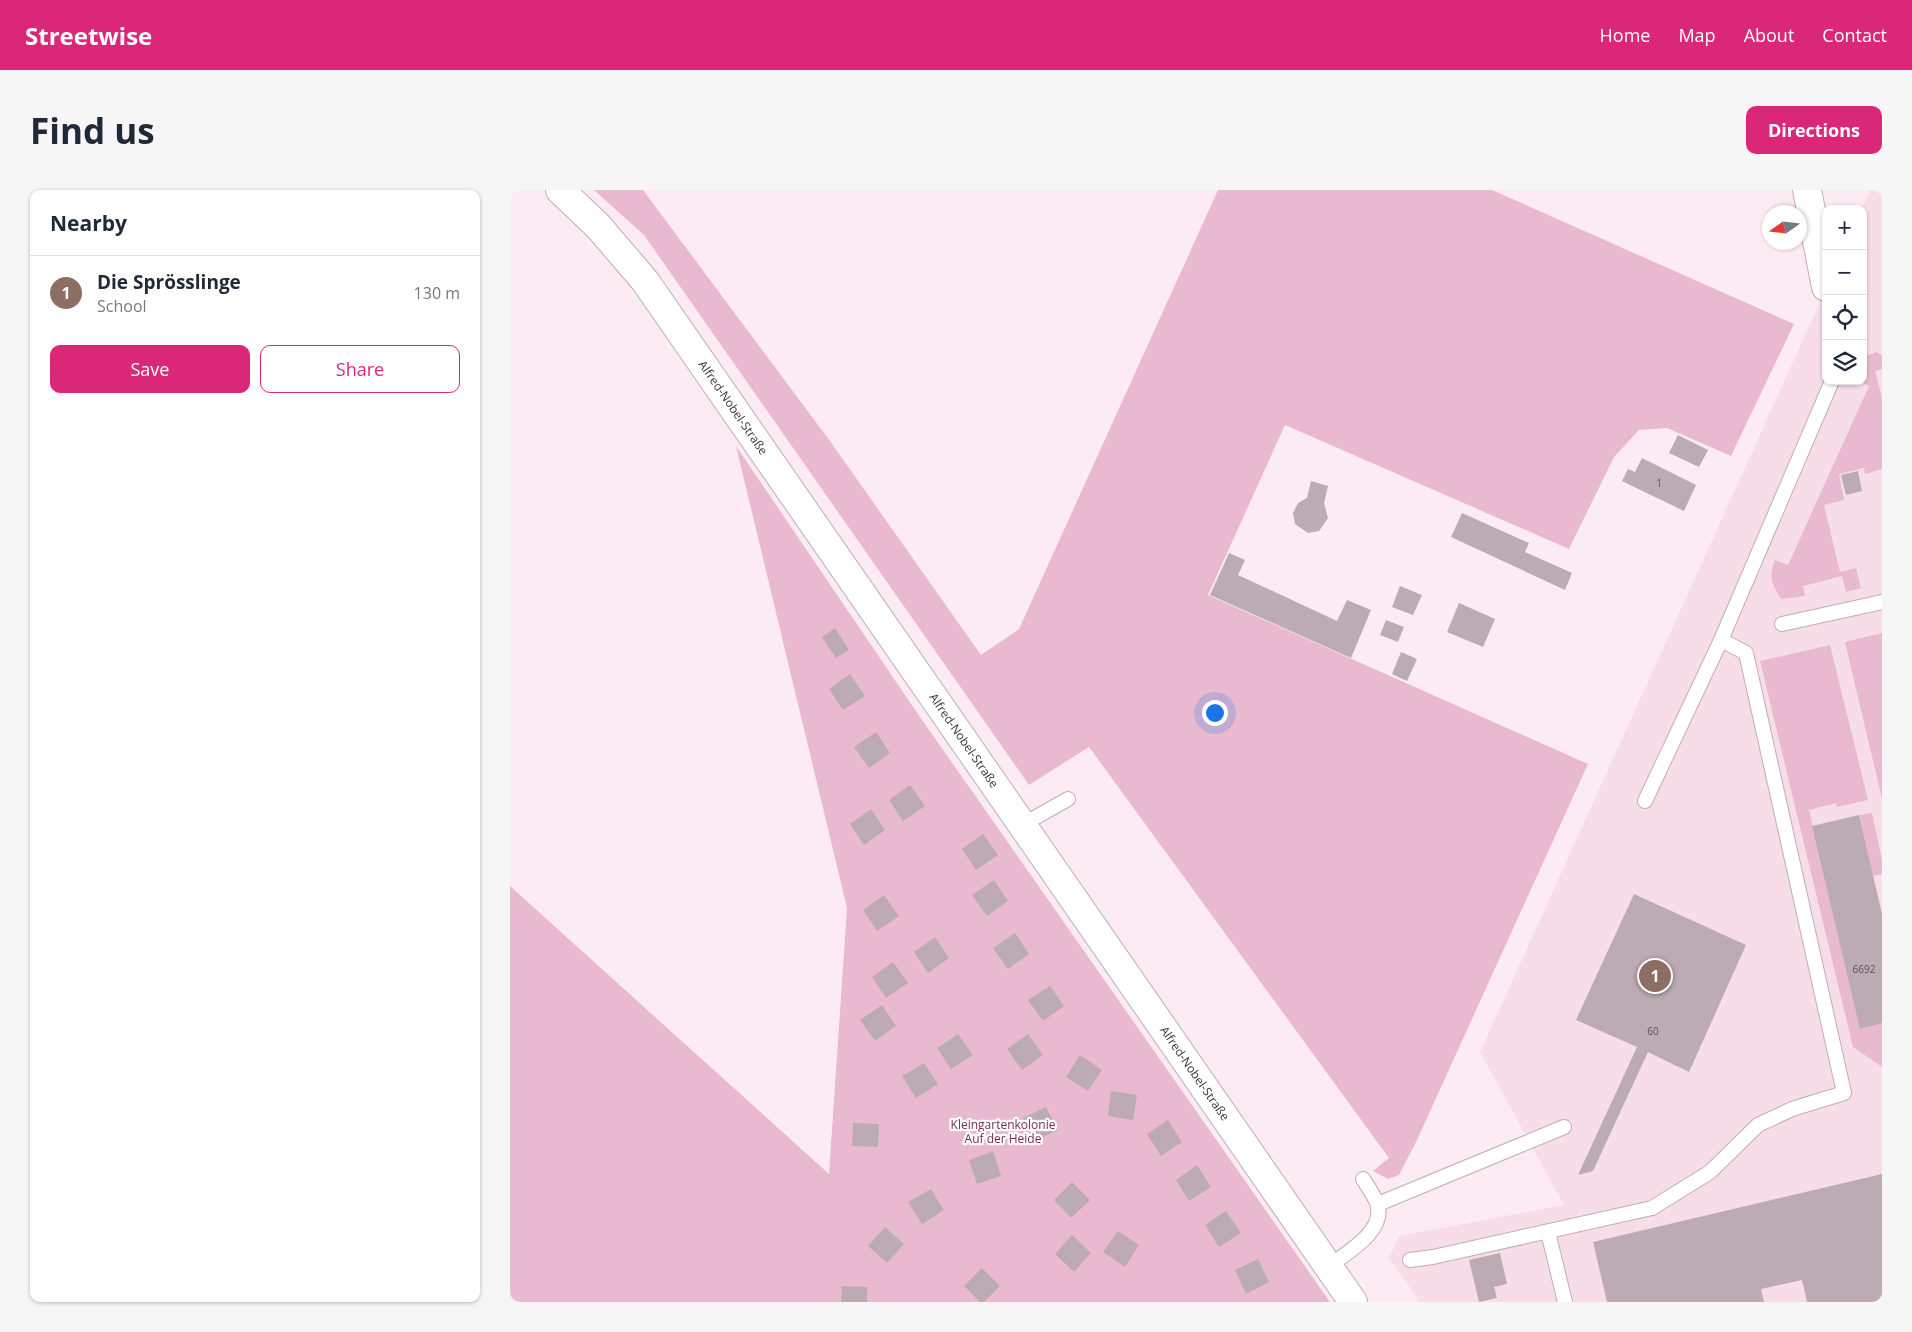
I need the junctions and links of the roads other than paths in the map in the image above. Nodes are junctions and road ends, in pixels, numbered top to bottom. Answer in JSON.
{"nodes":[{"id":1,"x":560,"y":190,"type":"edge"},
{"id":2,"x":1807,"y":190,"type":"edge"},
{"id":3,"x":1822,"y":267,"type":"edge"},
{"id":4,"x":1830,"y":385,"type":"edge"},
{"id":5,"x":1882,"y":602,"type":"edge"},
{"id":6,"x":1782,"y":624,"type":"dead end"},
{"id":7,"x":1721,"y":640,"type":"junction"},
{"id":8,"x":1068,"y":798,"type":"dead end"},
{"id":9,"x":1645,"y":801,"type":"dead end"},
{"id":10,"x":1022,"y":825,"type":"junction"},
{"id":11,"x":1564,"y":1126,"type":"dead end"},
{"id":12,"x":1363,"y":1180,"type":"dead end"},
{"id":13,"x":1378,"y":1204,"type":"junction"},
{"id":14,"x":1548,"y":1232,"type":"junction"},
{"id":15,"x":1410,"y":1260,"type":"dead end"},
{"id":16,"x":1328,"y":1267,"type":"junction"},
{"id":17,"x":1353,"y":1302,"type":"edge"},
{"id":18,"x":1565,"y":1302,"type":"edge"}],
"edges":[{"from":1,"to":10,"type":"street","name":"Alfred-Nobel-Straße"},
{"from":2,"to":3,"type":"street"},
{"from":4,"to":7,"type":"lane"},
{"from":5,"to":6,"type":"lane"},
{"from":7,"to":9,"type":"lane"},
{"from":7,"to":14,"type":"lane"},
{"from":8,"to":10,"type":"lane"},
{"from":10,"to":16,"type":"street","name":"Alfred-Nobel-Straße"},
{"from":11,"to":13,"type":"lane"},
{"from":12,"to":13,"type":"lane"},
{"from":13,"to":16,"type":"lane"},
{"from":14,"to":15,"type":"lane"},
{"from":14,"to":18,"type":"lane"},
{"from":16,"to":17,"type":"street","name":"Alfred-Nobel-Straße"}]}
